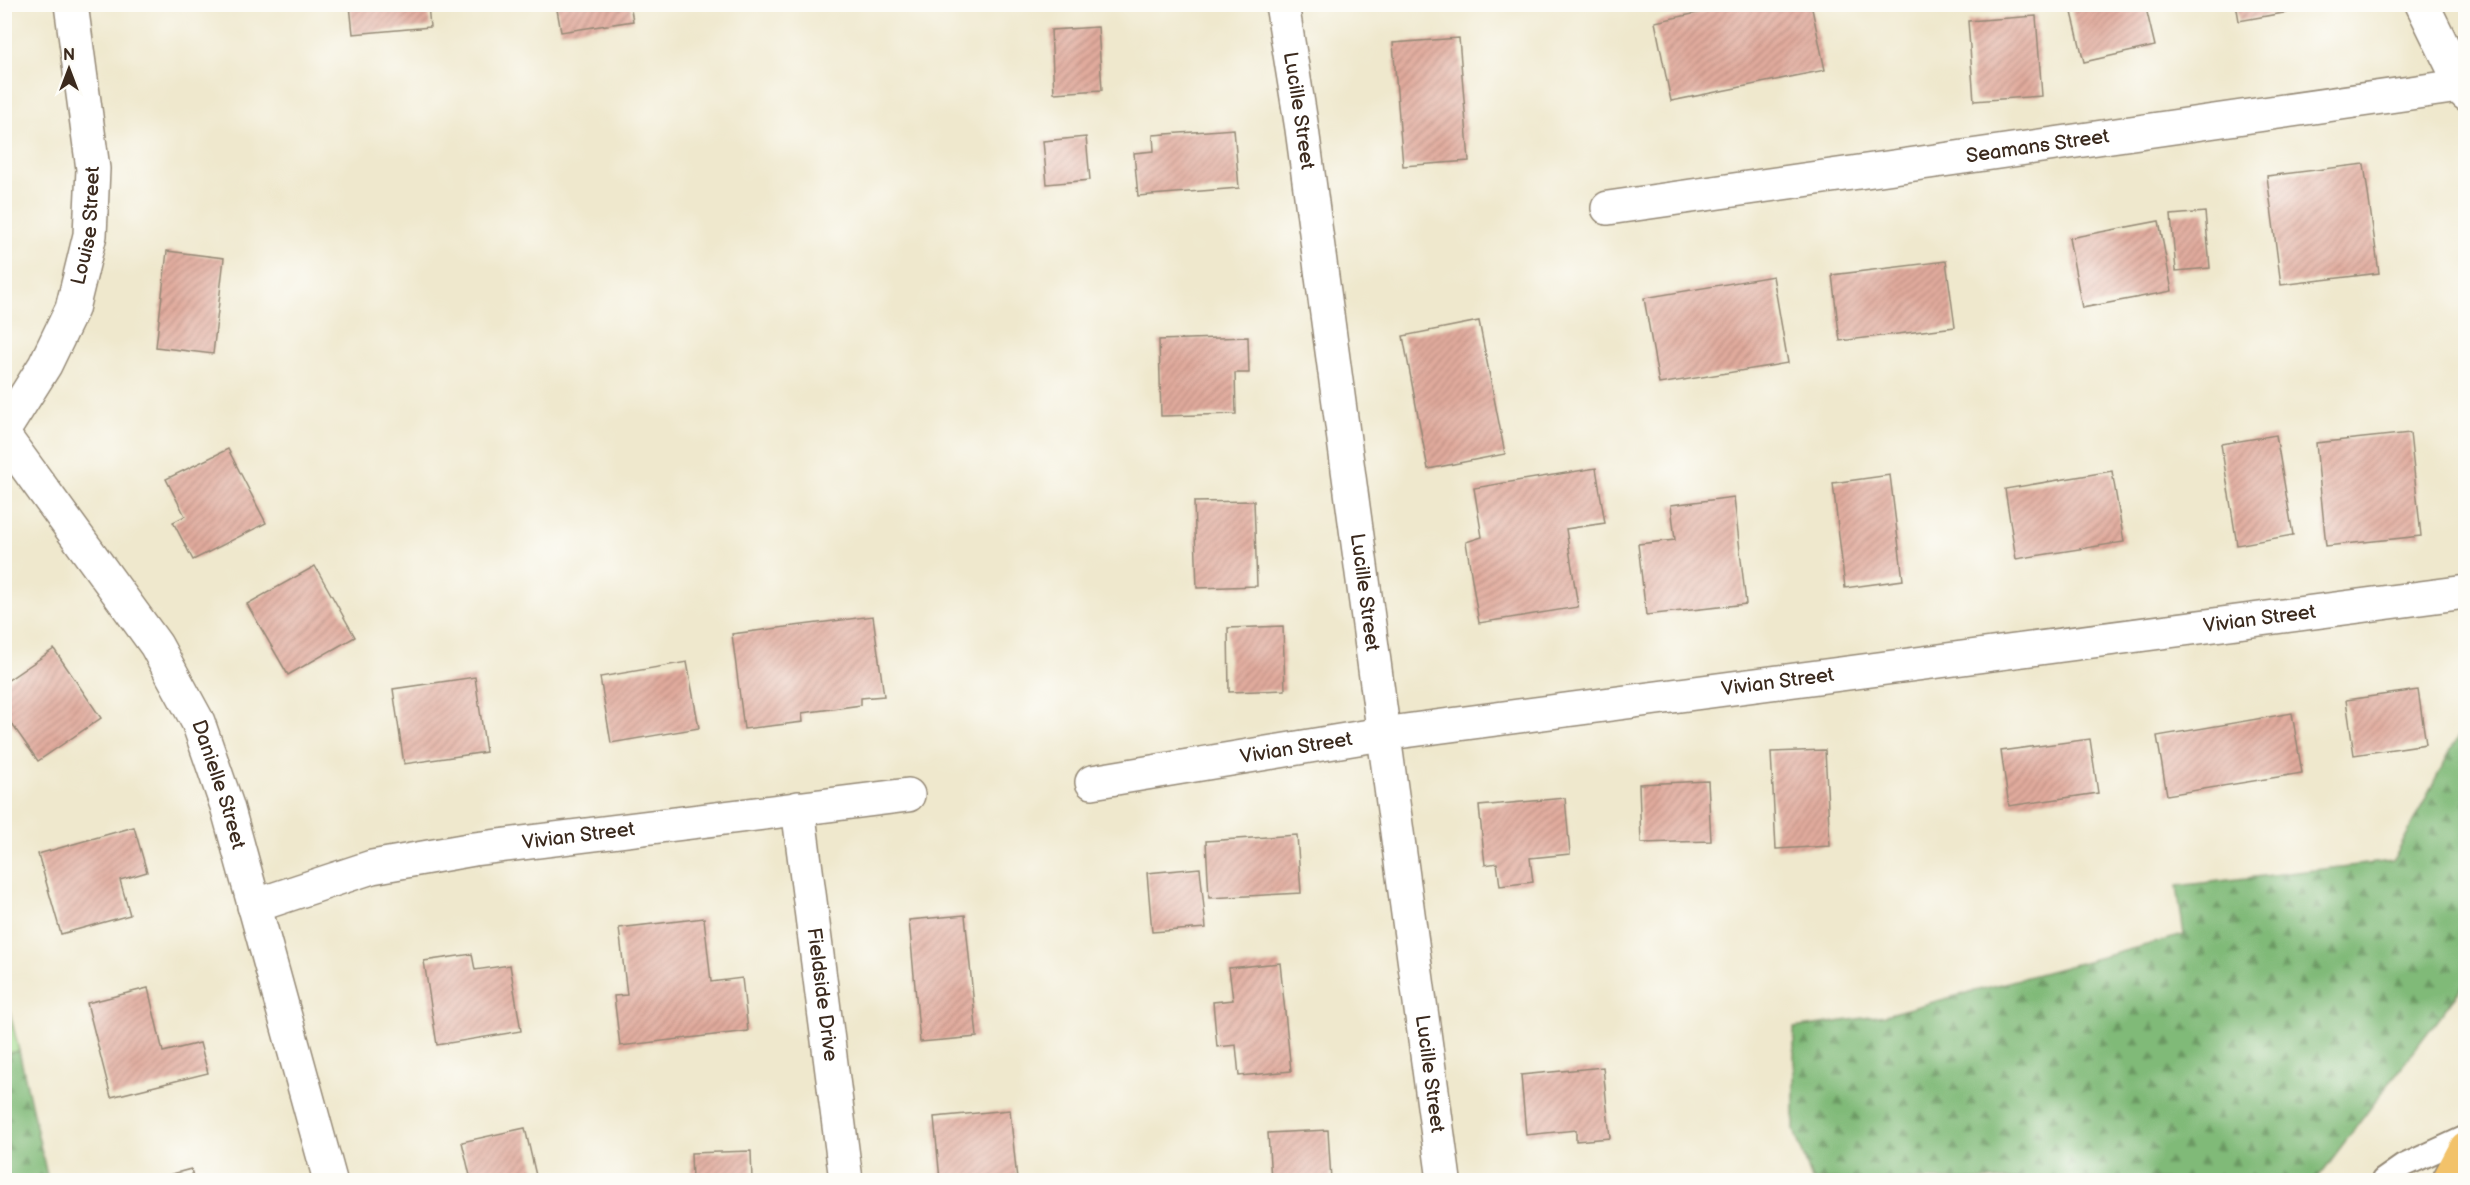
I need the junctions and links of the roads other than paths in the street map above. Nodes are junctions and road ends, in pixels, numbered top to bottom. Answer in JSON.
{"nodes":[{"id":1,"x":71,"y":4,"type":"edge"},
{"id":2,"x":1282,"y":4,"type":"edge"},
{"id":3,"x":2422,"y":4,"type":"edge"},
{"id":4,"x":2464,"y":88,"type":"edge"},
{"id":5,"x":1608,"y":208,"type":"dead end"},
{"id":6,"x":4,"y":430,"type":"edge"},
{"id":7,"x":4,"y":436,"type":"edge"},
{"id":8,"x":2466,"y":592,"type":"edge"},
{"id":9,"x":1382,"y":734,"type":"junction"},
{"id":10,"x":1092,"y":782,"type":"dead end"},
{"id":11,"x":908,"y":795,"type":"dead end"},
{"id":12,"x":798,"y":808,"type":"junction"},
{"id":13,"x":254,"y":906,"type":"junction"},
{"id":14,"x":2466,"y":1137,"type":"edge"},
{"id":15,"x":2466,"y":1148,"type":"edge"},
{"id":16,"x":330,"y":1180,"type":"edge"},
{"id":17,"x":846,"y":1180,"type":"edge"},
{"id":18,"x":1444,"y":1180,"type":"edge"},
{"id":19,"x":2383,"y":1180,"type":"edge"},
{"id":20,"x":2450,"y":1180,"type":"edge"}],
"edges":[{"from":1,"to":6,"type":"street","name":"Louise Street"},
{"from":2,"to":9,"type":"street","name":"Lucille Street"},
{"from":3,"to":4,"type":"street"},
{"from":4,"to":5,"type":"street","name":"Seamans Street"},
{"from":7,"to":13,"type":"street","name":"Danielle Street"},
{"from":8,"to":9,"type":"street","name":"Vivian Street"},
{"from":9,"to":10,"type":"street","name":"Vivian Street"},
{"from":9,"to":18,"type":"street","name":"Lucille Street"},
{"from":11,"to":12,"type":"street","name":"Vivian Street"},
{"from":12,"to":13,"type":"street","name":"Vivian Street"},
{"from":12,"to":17,"type":"street","name":"Fieldside Drive"},
{"from":13,"to":16,"type":"street","name":"Danielle Street"},
{"from":14,"to":19,"type":"lane"},
{"from":15,"to":20,"type":"highway"}]}
